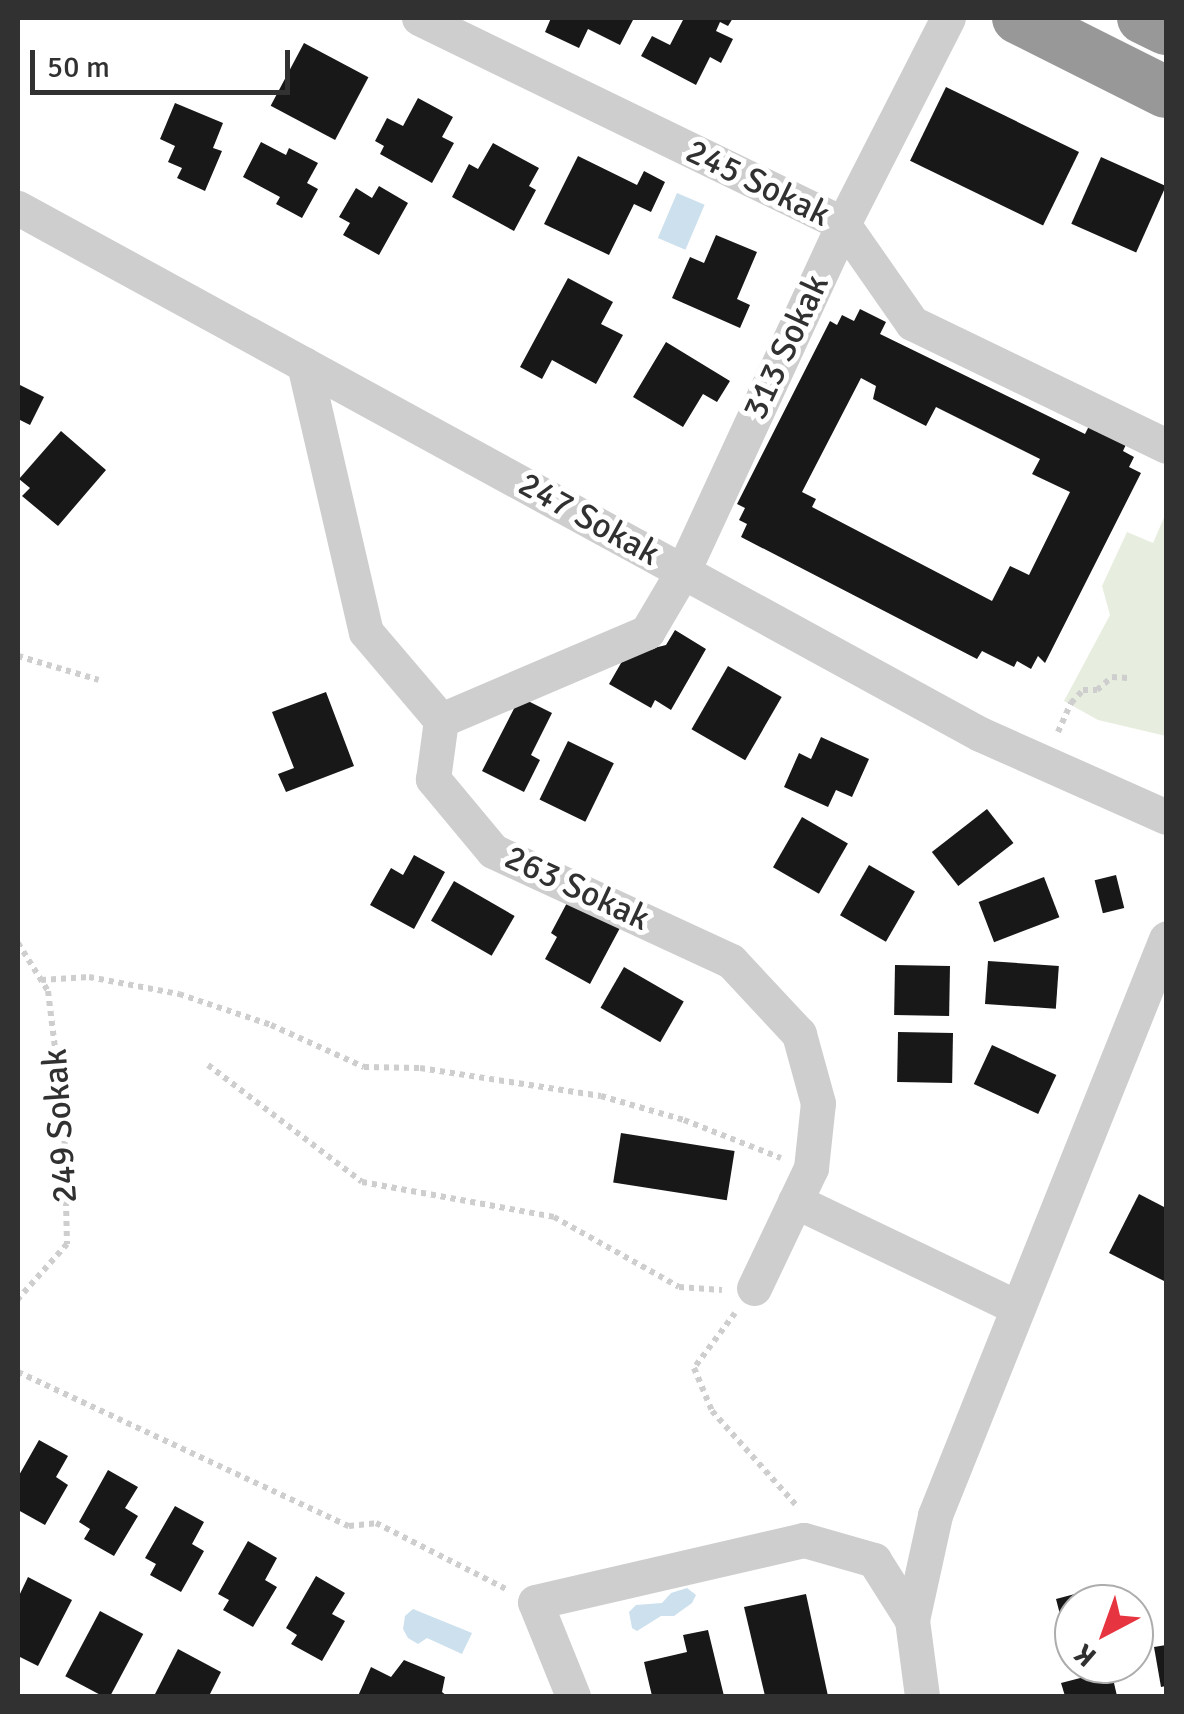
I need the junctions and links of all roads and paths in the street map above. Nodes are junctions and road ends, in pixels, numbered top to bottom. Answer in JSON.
{"nodes":[{"id":1,"x":419,"y":18,"type":"edge"},
{"id":2,"x":948,"y":18,"type":"edge"},
{"id":3,"x":1018,"y":18,"type":"edge"},
{"id":4,"x":1143,"y":18,"type":"edge"},
{"id":5,"x":1166,"y":29,"type":"edge"},
{"id":6,"x":1166,"y":92,"type":"edge"},
{"id":7,"x":18,"y":208,"type":"edge"},
{"id":8,"x":842,"y":224,"type":"junction"},
{"id":9,"x":304,"y":364,"type":"junction"},
{"id":10,"x":1166,"y":446,"type":"edge"},
{"id":11,"x":683,"y":570,"type":"junction"},
{"id":12,"x":18,"y":656,"type":"edge"},
{"id":13,"x":1128,"y":678,"type":"dead end"},
{"id":14,"x":99,"y":680,"type":"dead end"},
{"id":15,"x":442,"y":720,"type":"junction"},
{"id":16,"x":1044,"y":763,"type":"junction"},
{"id":17,"x":1166,"y":818,"type":"edge"},
{"id":18,"x":1166,"y":939,"type":"edge"},
{"id":19,"x":18,"y":943,"type":"edge"},
{"id":20,"x":41,"y":980,"type":"junction"},
{"id":21,"x":208,"y":1065,"type":"dead end"},
{"id":22,"x":811,"y":1168,"type":"junction"},
{"id":23,"x":795,"y":1201,"type":"junction"},
{"id":24,"x":754,"y":1288,"type":"junction"},
{"id":25,"x":18,"y":1298,"type":"edge"},
{"id":26,"x":1018,"y":1308,"type":"junction"},
{"id":27,"x":18,"y":1372,"type":"edge"},
{"id":28,"x":842,"y":1551,"type":"junction"},
{"id":29,"x":534,"y":1602,"type":"junction"},
{"id":30,"x":912,"y":1620,"type":"junction"},
{"id":31,"x":573,"y":1696,"type":"edge"},
{"id":32,"x":922,"y":1696,"type":"edge"}],
"edges":[{"from":1,"to":8,"type":"street","name":"245 Sokak"},
{"from":2,"to":8,"type":"street","name":"313 Sokak"},
{"from":3,"to":6,"type":"highway"},
{"from":4,"to":5,"type":"highway"},
{"from":7,"to":9,"type":"street","name":"247 Sokak"},
{"from":8,"to":10,"type":"street","name":"245 Sokak"},
{"from":8,"to":11,"type":"street","name":"313 Sokak"},
{"from":9,"to":11,"type":"street","name":"247 Sokak"},
{"from":9,"to":15,"type":"street"},
{"from":11,"to":15,"type":"street"},
{"from":11,"to":16,"type":"street","name":"247 Sokak"},
{"from":12,"to":14,"type":"path"},
{"from":13,"to":16,"type":"path"},
{"from":15,"to":22,"type":"street","name":"263 Sokak"},
{"from":16,"to":17,"type":"street","name":"247 Sokak"},
{"from":18,"to":26,"type":"street"},
{"from":19,"to":20,"type":"path","name":"249 Sokak"},
{"from":20,"to":22,"type":"path"},
{"from":20,"to":25,"type":"path","name":"249 Sokak"},
{"from":21,"to":24,"type":"path"},
{"from":22,"to":23,"type":"street","name":"263 Sokak"},
{"from":23,"to":24,"type":"street","name":"263 Sokak"},
{"from":23,"to":26,"type":"street"},
{"from":24,"to":28,"type":"path"},
{"from":26,"to":30,"type":"street"},
{"from":27,"to":29,"type":"path"},
{"from":28,"to":29,"type":"street"},
{"from":28,"to":30,"type":"street"},
{"from":29,"to":31,"type":"street"},
{"from":30,"to":32,"type":"street"}]}
